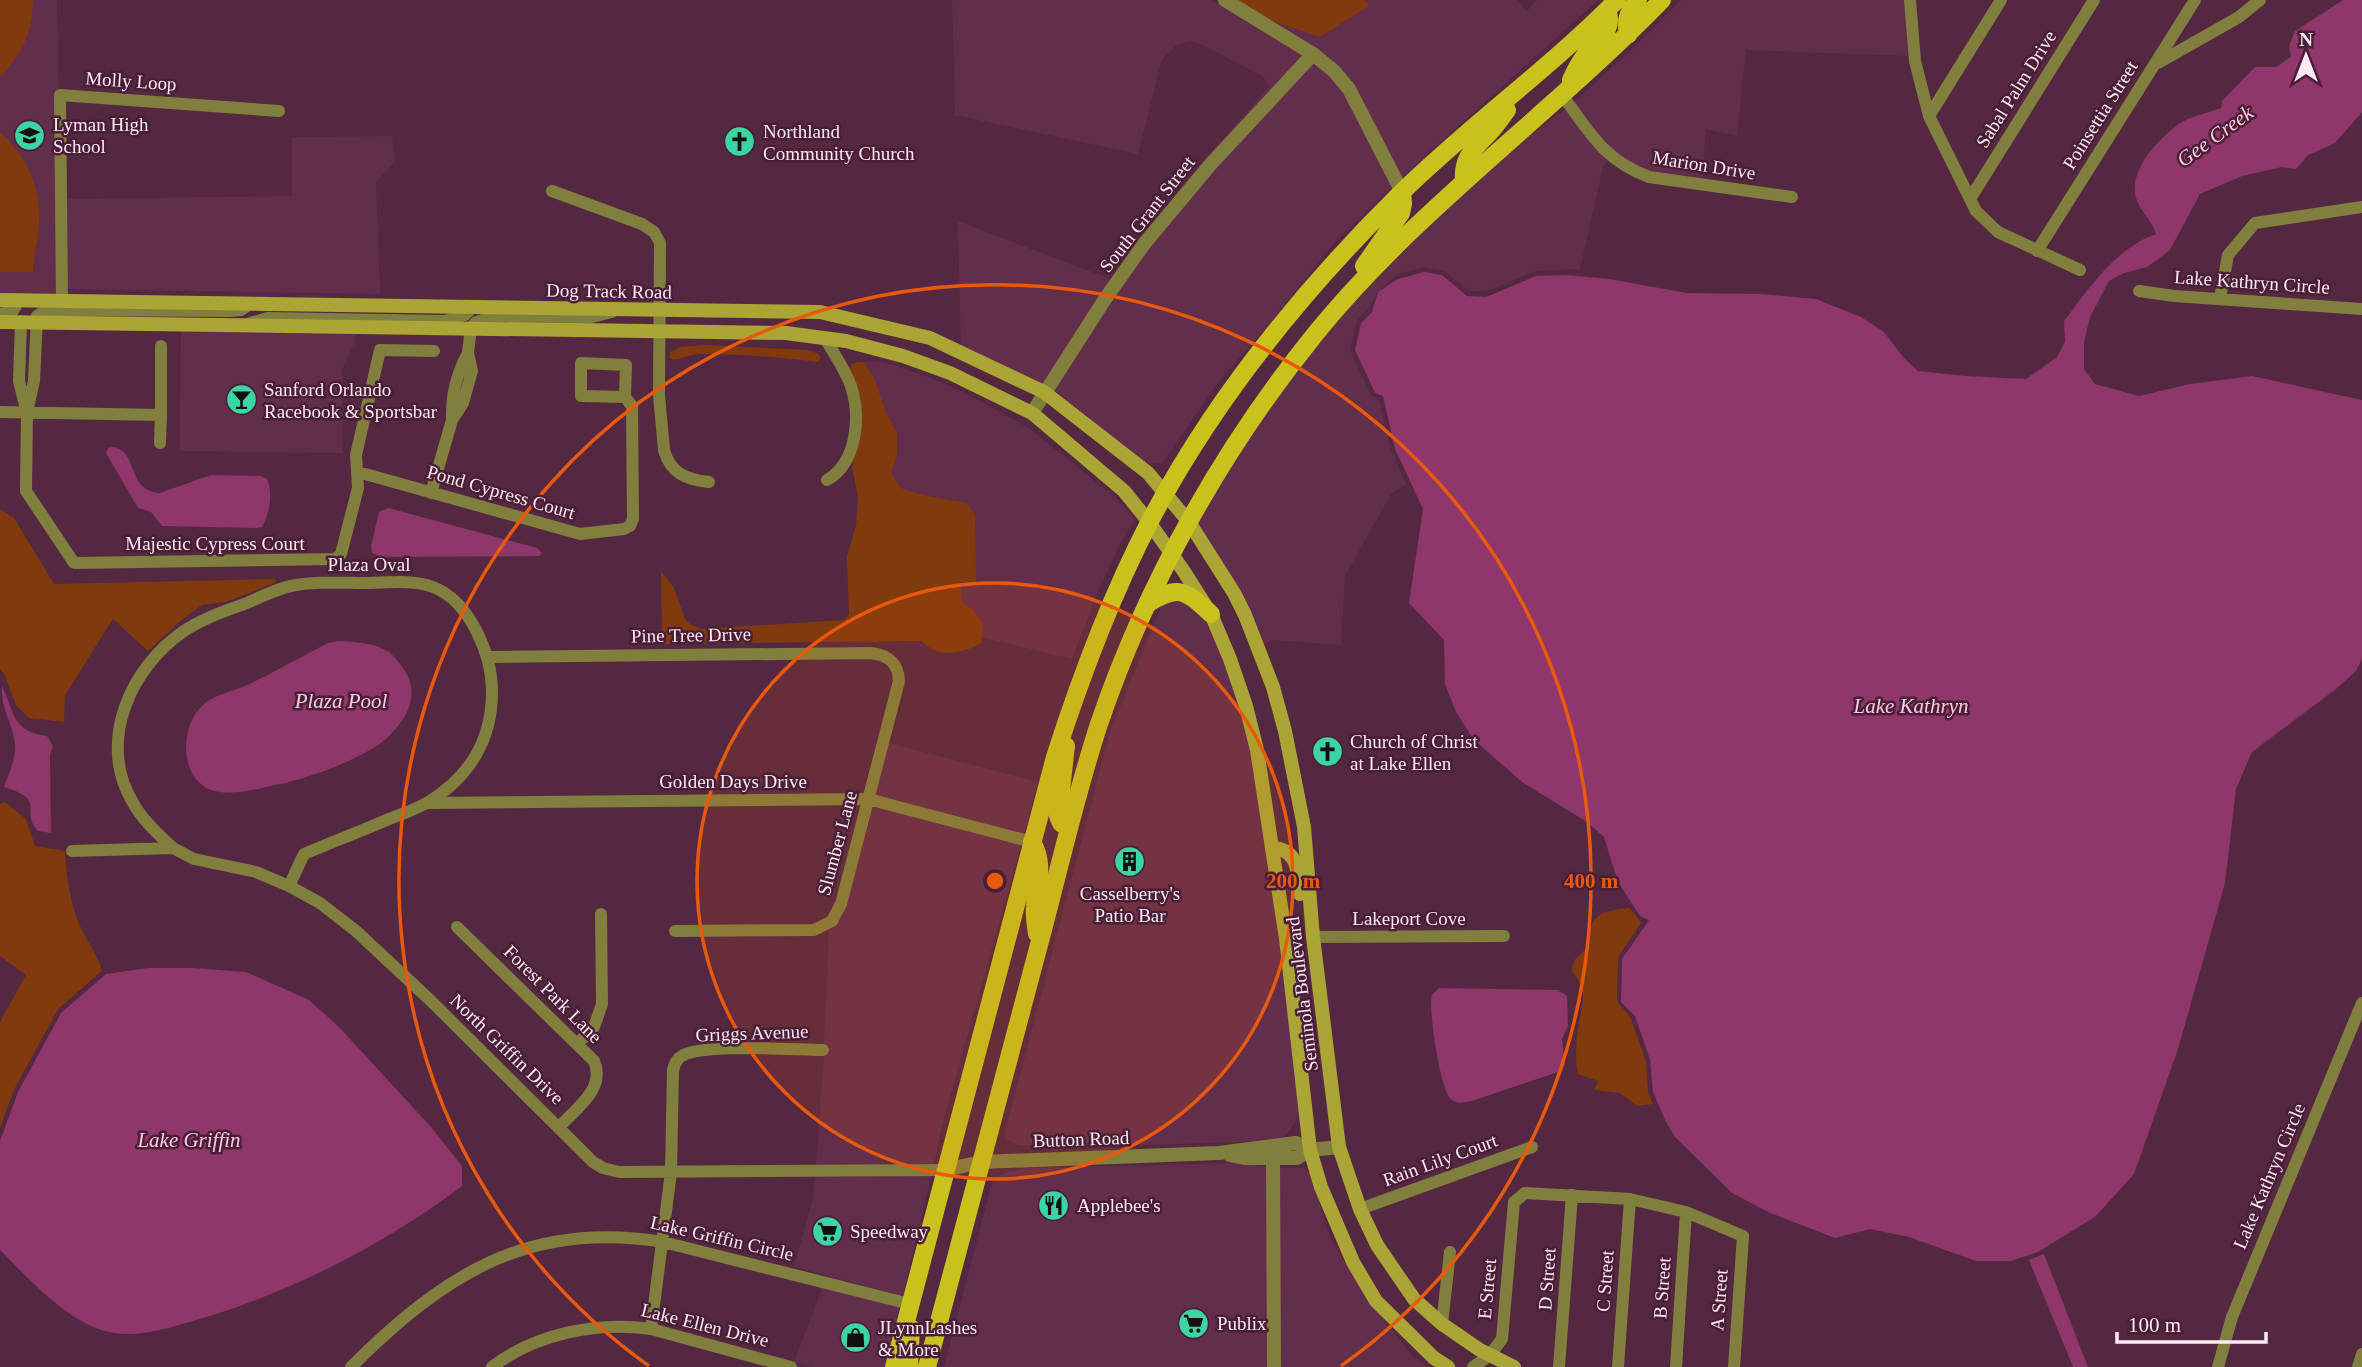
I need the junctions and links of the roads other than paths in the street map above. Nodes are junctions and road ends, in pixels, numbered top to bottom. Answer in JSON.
{"nodes":[{"id":1,"x":1225,"y":0,"type":"edge"},
{"id":2,"x":1638,"y":0,"type":"edge"},
{"id":3,"x":1662,"y":0,"type":"edge"},
{"id":4,"x":1910,"y":0,"type":"edge"},
{"id":5,"x":2001,"y":0,"type":"edge"},
{"id":6,"x":2094,"y":0,"type":"edge"},
{"id":7,"x":2195,"y":0,"type":"edge"},
{"id":8,"x":2260,"y":0,"type":"edge"},
{"id":9,"x":1612,"y":5,"type":"edge"},
{"id":10,"x":1628,"y":35,"type":"junction"},
{"id":11,"x":1313,"y":54,"type":"junction"},
{"id":12,"x":2155,"y":65,"type":"junction"},
{"id":13,"x":1525,"y":85,"type":"junction"},
{"id":14,"x":1562,"y":95,"type":"junction"},
{"id":15,"x":279,"y":111,"type":"dead end"},
{"id":16,"x":1929,"y":116,"type":"junction"},
{"id":17,"x":1464,"y":180,"type":"junction"},
{"id":18,"x":552,"y":191,"type":"dead end"},
{"id":19,"x":1402,"y":192,"type":"junction"},
{"id":20,"x":1792,"y":197,"type":"dead end"},
{"id":21,"x":1970,"y":199,"type":"junction"},
{"id":22,"x":2362,"y":206,"type":"edge"},
{"id":23,"x":2037,"y":251,"type":"junction"},
{"id":24,"x":2080,"y":270,"type":"dead end"},
{"id":25,"x":2139,"y":291,"type":"dead end"},
{"id":26,"x":2220,"y":299,"type":"junction"},
{"id":27,"x":0,"y":300,"type":"edge"},
{"id":28,"x":19,"y":300,"type":"junction"},
{"id":29,"x":1345,"y":300,"type":"junction"},
{"id":30,"x":62,"y":301,"type":"junction"},
{"id":31,"x":249,"y":304,"type":"junction"},
{"id":32,"x":472,"y":308,"type":"junction"},
{"id":33,"x":2362,"y":309,"type":"edge"},
{"id":34,"x":621,"y":310,"type":"junction"},
{"id":35,"x":659,"y":311,"type":"junction"},
{"id":36,"x":0,"y":314,"type":"edge"},
{"id":37,"x":0,"y":322,"type":"edge"},
{"id":38,"x":28,"y":322,"type":"junction"},
{"id":39,"x":243,"y":325,"type":"junction"},
{"id":40,"x":471,"y":328,"type":"junction"},
{"id":41,"x":659,"y":331,"type":"junction"},
{"id":42,"x":825,"y":338,"type":"junction"},
{"id":43,"x":161,"y":346,"type":"dead end"},
{"id":44,"x":434,"y":351,"type":"dead end"},
{"id":45,"x":1044,"y":392,"type":"junction"},
{"id":46,"x":625,"y":397,"type":"junction"},
{"id":47,"x":0,"y":412,"type":"edge"},
{"id":48,"x":27,"y":412,"type":"junction"},
{"id":49,"x":1032,"y":413,"type":"junction"},
{"id":50,"x":161,"y":415,"type":"junction"},
{"id":51,"x":160,"y":443,"type":"dead end"},
{"id":52,"x":358,"y":472,"type":"junction"},
{"id":53,"x":827,"y":480,"type":"dead end"},
{"id":54,"x":709,"y":482,"type":"dead end"},
{"id":55,"x":1166,"y":492,"type":"junction"},
{"id":56,"x":431,"y":493,"type":"junction"},
{"id":57,"x":1149,"y":522,"type":"junction"},
{"id":58,"x":1189,"y":522,"type":"junction"},
{"id":59,"x":1171,"y":552,"type":"junction"},
{"id":60,"x":1147,"y":604,"type":"junction"},
{"id":61,"x":1211,"y":614,"type":"junction"},
{"id":62,"x":488,"y":657,"type":"junction"},
{"id":63,"x":893,"y":661,"type":"joint"},
{"id":64,"x":1069,"y":714,"type":"junction"},
{"id":65,"x":868,"y":800,"type":"junction"},
{"id":66,"x":428,"y":803,"type":"junction"},
{"id":67,"x":1069,"y":828,"type":"junction"},
{"id":68,"x":1032,"y":842,"type":"junction"},
{"id":69,"x":173,"y":848,"type":"junction"},
{"id":70,"x":1272,"y":848,"type":"junction"},
{"id":71,"x":72,"y":851,"type":"dead end"},
{"id":72,"x":289,"y":886,"type":"junction"},
{"id":73,"x":601,"y":914,"type":"dead end"},
{"id":74,"x":457,"y":927,"type":"dead end"},
{"id":75,"x":675,"y":932,"type":"dead end"},
{"id":76,"x":1504,"y":936,"type":"dead end"},
{"id":77,"x":1314,"y":937,"type":"junction"},
{"id":78,"x":1038,"y":948,"type":"junction"},
{"id":79,"x":2362,"y":1003,"type":"edge"},
{"id":80,"x":577,"y":1044,"type":"junction"},
{"id":81,"x":823,"y":1050,"type":"dead end"},
{"id":82,"x":559,"y":1127,"type":"junction"},
{"id":83,"x":1339,"y":1147,"type":"junction"},
{"id":84,"x":1532,"y":1147,"type":"dead end"},
{"id":85,"x":1310,"y":1150,"type":"junction"},
{"id":86,"x":1219,"y":1153,"type":"junction"},
{"id":87,"x":1273,"y":1158,"type":"junction"},
{"id":88,"x":981,"y":1162,"type":"junction"},
{"id":89,"x":945,"y":1170,"type":"junction"},
{"id":90,"x":671,"y":1172,"type":"junction"},
{"id":91,"x":1572,"y":1195,"type":"junction"},
{"id":92,"x":1630,"y":1199,"type":"junction"},
{"id":93,"x":1360,"y":1209,"type":"junction"},
{"id":94,"x":1686,"y":1212,"type":"junction"},
{"id":95,"x":663,"y":1242,"type":"junction"},
{"id":96,"x":1450,"y":1252,"type":"dead end"},
{"id":97,"x":910,"y":1304,"type":"junction"},
{"id":98,"x":1442,"y":1324,"type":"junction"},
{"id":99,"x":651,"y":1329,"type":"junction"},
{"id":100,"x":2362,"y":1354,"type":"edge"},
{"id":101,"x":1489,"y":1356,"type":"junction"},
{"id":102,"x":351,"y":1367,"type":"edge"},
{"id":103,"x":492,"y":1367,"type":"edge"},
{"id":104,"x":791,"y":1367,"type":"edge"},
{"id":105,"x":894,"y":1367,"type":"edge"},
{"id":106,"x":909,"y":1367,"type":"edge"},
{"id":107,"x":926,"y":1367,"type":"edge"},
{"id":108,"x":1274,"y":1367,"type":"edge"},
{"id":109,"x":1448,"y":1367,"type":"edge"},
{"id":110,"x":1473,"y":1367,"type":"edge"},
{"id":111,"x":1514,"y":1367,"type":"edge"},
{"id":112,"x":1559,"y":1367,"type":"edge"},
{"id":113,"x":1618,"y":1367,"type":"edge"},
{"id":114,"x":1675,"y":1367,"type":"edge"},
{"id":115,"x":1734,"y":1367,"type":"edge"},
{"id":116,"x":2218,"y":1367,"type":"edge"},
{"id":117,"x":2358,"y":1367,"type":"edge"}],
"edges":[{"from":1,"to":11,"type":"street"},
{"from":2,"to":10,"type":"main road"},
{"from":3,"to":10,"type":"main road"},
{"from":4,"to":16,"type":"street"},
{"from":5,"to":16,"type":"street"},
{"from":6,"to":21,"type":"street","name":"Sabal Palm Drive"},
{"from":7,"to":12,"type":"street","name":"Poinsettia Street"},
{"from":8,"to":12,"type":"street"},
{"from":9,"to":13,"type":"main road"},
{"from":9,"to":14,"type":"main road"},
{"from":10,"to":14,"type":"main road"},
{"from":11,"to":19,"type":"street"},
{"from":11,"to":45,"type":"street","name":"South Grant Street"},
{"from":12,"to":23,"type":"street","name":"Poinsettia Street"},
{"from":13,"to":17,"type":"main road"},
{"from":13,"to":19,"type":"main road"},
{"from":14,"to":17,"type":"main road"},
{"from":14,"to":20,"type":"street","name":"Marion Drive"},
{"from":15,"to":30,"type":"street","name":"Molly Loop"},
{"from":16,"to":21,"type":"street"},
{"from":17,"to":29,"type":"main road"},
{"from":18,"to":35,"type":"street"},
{"from":19,"to":29,"type":"main road"},
{"from":19,"to":55,"type":"main road"},
{"from":21,"to":23,"type":"street"},
{"from":22,"to":26,"type":"street"},
{"from":23,"to":24,"type":"street"},
{"from":25,"to":26,"type":"street","name":"Lake Kathryn Circle"},
{"from":26,"to":33,"type":"street","name":"Lake Kathryn Circle"},
{"from":27,"to":28,"type":"main road","name":"Dog Track Road"},
{"from":28,"to":30,"type":"main road","name":"Dog Track Road"},
{"from":28,"to":36,"type":"street"},
{"from":29,"to":58,"type":"main road"},
{"from":30,"to":31,"type":"main road","name":"Dog Track Road"},
{"from":31,"to":32,"type":"main road","name":"Dog Track Road"},
{"from":31,"to":38,"type":"street"},
{"from":32,"to":34,"type":"main road","name":"Dog Track Road"},
{"from":32,"to":39,"type":"street"},
{"from":34,"to":35,"type":"main road","name":"Dog Track Road"},
{"from":34,"to":40,"type":"street"},
{"from":35,"to":41,"type":"street"},
{"from":35,"to":45,"type":"main road","name":"Dog Track Road"},
{"from":37,"to":38,"type":"main road","name":"Dog Track Road"},
{"from":38,"to":39,"type":"main road","name":"Dog Track Road"},
{"from":38,"to":48,"type":"street","name":"Majestic Cypress Court"},
{"from":38,"to":48,"type":"street","name":"Majestic Cypress Court"},
{"from":39,"to":40,"type":"main road","name":"Dog Track Road"},
{"from":40,"to":41,"type":"main road","name":"Dog Track Road"},
{"from":40,"to":56,"type":"street"},
{"from":41,"to":42,"type":"main road","name":"Dog Track Road"},
{"from":41,"to":54,"type":"street"},
{"from":42,"to":49,"type":"main road","name":"Dog Track Road"},
{"from":42,"to":53,"type":"street"},
{"from":43,"to":50,"type":"street"},
{"from":44,"to":52,"type":"street","name":"Majestic Cypress Court"},
{"from":45,"to":49,"type":"street","name":"South Grant Street"},
{"from":45,"to":55,"type":"main road","name":"Dog Track Road"},
{"from":46,"to":46,"type":"street","name":"Pond Cypress Court"},
{"from":46,"to":56,"type":"street","name":"Pond Cypress Court"},
{"from":47,"to":48,"type":"street"},
{"from":48,"to":50,"type":"street"},
{"from":48,"to":52,"type":"street","name":"Majestic Cypress Court"},
{"from":49,"to":57,"type":"main road","name":"Dog Track Road"},
{"from":50,"to":51,"type":"street"},
{"from":52,"to":56,"type":"street","name":"Pond Cypress Court"},
{"from":55,"to":57,"type":"main road"},
{"from":55,"to":58,"type":"main road","name":"Seminola Boulevard"},
{"from":57,"to":59,"type":"main road","name":"Seminola Boulevard"},
{"from":57,"to":64,"type":"main road"},
{"from":58,"to":59,"type":"main road"},
{"from":58,"to":77,"type":"main road","name":"Seminola Boulevard"},
{"from":59,"to":60,"type":"main road"},
{"from":59,"to":61,"type":"main road","name":"Seminola Boulevard"},
{"from":60,"to":61,"type":"main road"},
{"from":60,"to":67,"type":"main road"},
{"from":61,"to":70,"type":"main road","name":"Seminola Boulevard"},
{"from":62,"to":63,"type":"street","name":"Pine Tree Drive"},
{"from":62,"to":66,"type":"street","name":"Plaza Oval"},
{"from":62,"to":69,"type":"street","name":"Plaza Oval"},
{"from":63,"to":65,"type":"street","name":"Slumber Lane"},
{"from":64,"to":67,"type":"main road"},
{"from":64,"to":68,"type":"main road"},
{"from":65,"to":66,"type":"street","name":"Golden Days Drive"},
{"from":65,"to":68,"type":"street","name":"Golden Days Drive"},
{"from":65,"to":75,"type":"street","name":"Slumber Lane"},
{"from":66,"to":72,"type":"street","name":"Plaza Oval"},
{"from":67,"to":78,"type":"main road"},
{"from":68,"to":78,"type":"main road"},
{"from":68,"to":89,"type":"main road"},
{"from":69,"to":71,"type":"street","name":"North Griffin Drive"},
{"from":69,"to":72,"type":"street","name":"North Griffin Drive"},
{"from":70,"to":77,"type":"main road"},
{"from":70,"to":85,"type":"main road","name":"Seminola Boulevard"},
{"from":72,"to":82,"type":"street","name":"North Griffin Drive"},
{"from":73,"to":80,"type":"street"},
{"from":74,"to":80,"type":"street","name":"Forest Park Lane"},
{"from":76,"to":77,"type":"street","name":"Lakeport Cove"},
{"from":77,"to":83,"type":"main road","name":"Seminola Boulevard"},
{"from":78,"to":88,"type":"main road"},
{"from":79,"to":116,"type":"street","name":"Lake Kathryn Circle"},
{"from":80,"to":82,"type":"street","name":"Forest Park Lane"},
{"from":81,"to":90,"type":"street","name":"Griggs Avenue"},
{"from":82,"to":90,"type":"street","name":"North Griffin Drive"},
{"from":83,"to":85,"type":"street","name":"Button Road"},
{"from":83,"to":93,"type":"main road","name":"Seminola Boulevard"},
{"from":84,"to":93,"type":"street","name":"Rain Lily Court"},
{"from":85,"to":86,"type":"street","name":"Button Road"},
{"from":85,"to":87,"type":"street","name":"Button Road"},
{"from":85,"to":109,"type":"main road","name":"Seminola Boulevard"},
{"from":86,"to":87,"type":"street","name":"Button Road"},
{"from":86,"to":88,"type":"street","name":"Button Road"},
{"from":87,"to":108,"type":"street"},
{"from":88,"to":89,"type":"street","name":"Button Road"},
{"from":88,"to":107,"type":"main road"},
{"from":89,"to":90,"type":"street","name":"North Griffin Drive"},
{"from":89,"to":97,"type":"main road"},
{"from":90,"to":95,"type":"street"},
{"from":91,"to":92,"type":"street"},
{"from":91,"to":101,"type":"street","name":"E Street"},
{"from":91,"to":112,"type":"street","name":"D Street"},
{"from":92,"to":94,"type":"street"},
{"from":92,"to":113,"type":"street","name":"C Street"},
{"from":93,"to":98,"type":"main road","name":"Seminola Boulevard"},
{"from":94,"to":114,"type":"street","name":"B Street"},
{"from":94,"to":115,"type":"street","name":"A Street"},
{"from":95,"to":97,"type":"street","name":"Lake Griffin Circle"},
{"from":95,"to":99,"type":"street"},
{"from":95,"to":102,"type":"street","name":"Lake Griffin Circle"},
{"from":96,"to":98,"type":"street"},
{"from":97,"to":105,"type":"main road"},
{"from":97,"to":106,"type":"main road"},
{"from":98,"to":101,"type":"main road","name":"Seminola Boulevard"},
{"from":99,"to":103,"type":"street","name":"Lake Ellen Drive"},
{"from":99,"to":104,"type":"street","name":"Lake Ellen Drive"},
{"from":100,"to":117,"type":"street"},
{"from":101,"to":110,"type":"street"},
{"from":101,"to":111,"type":"main road","name":"Seminola Boulevard"}]}
